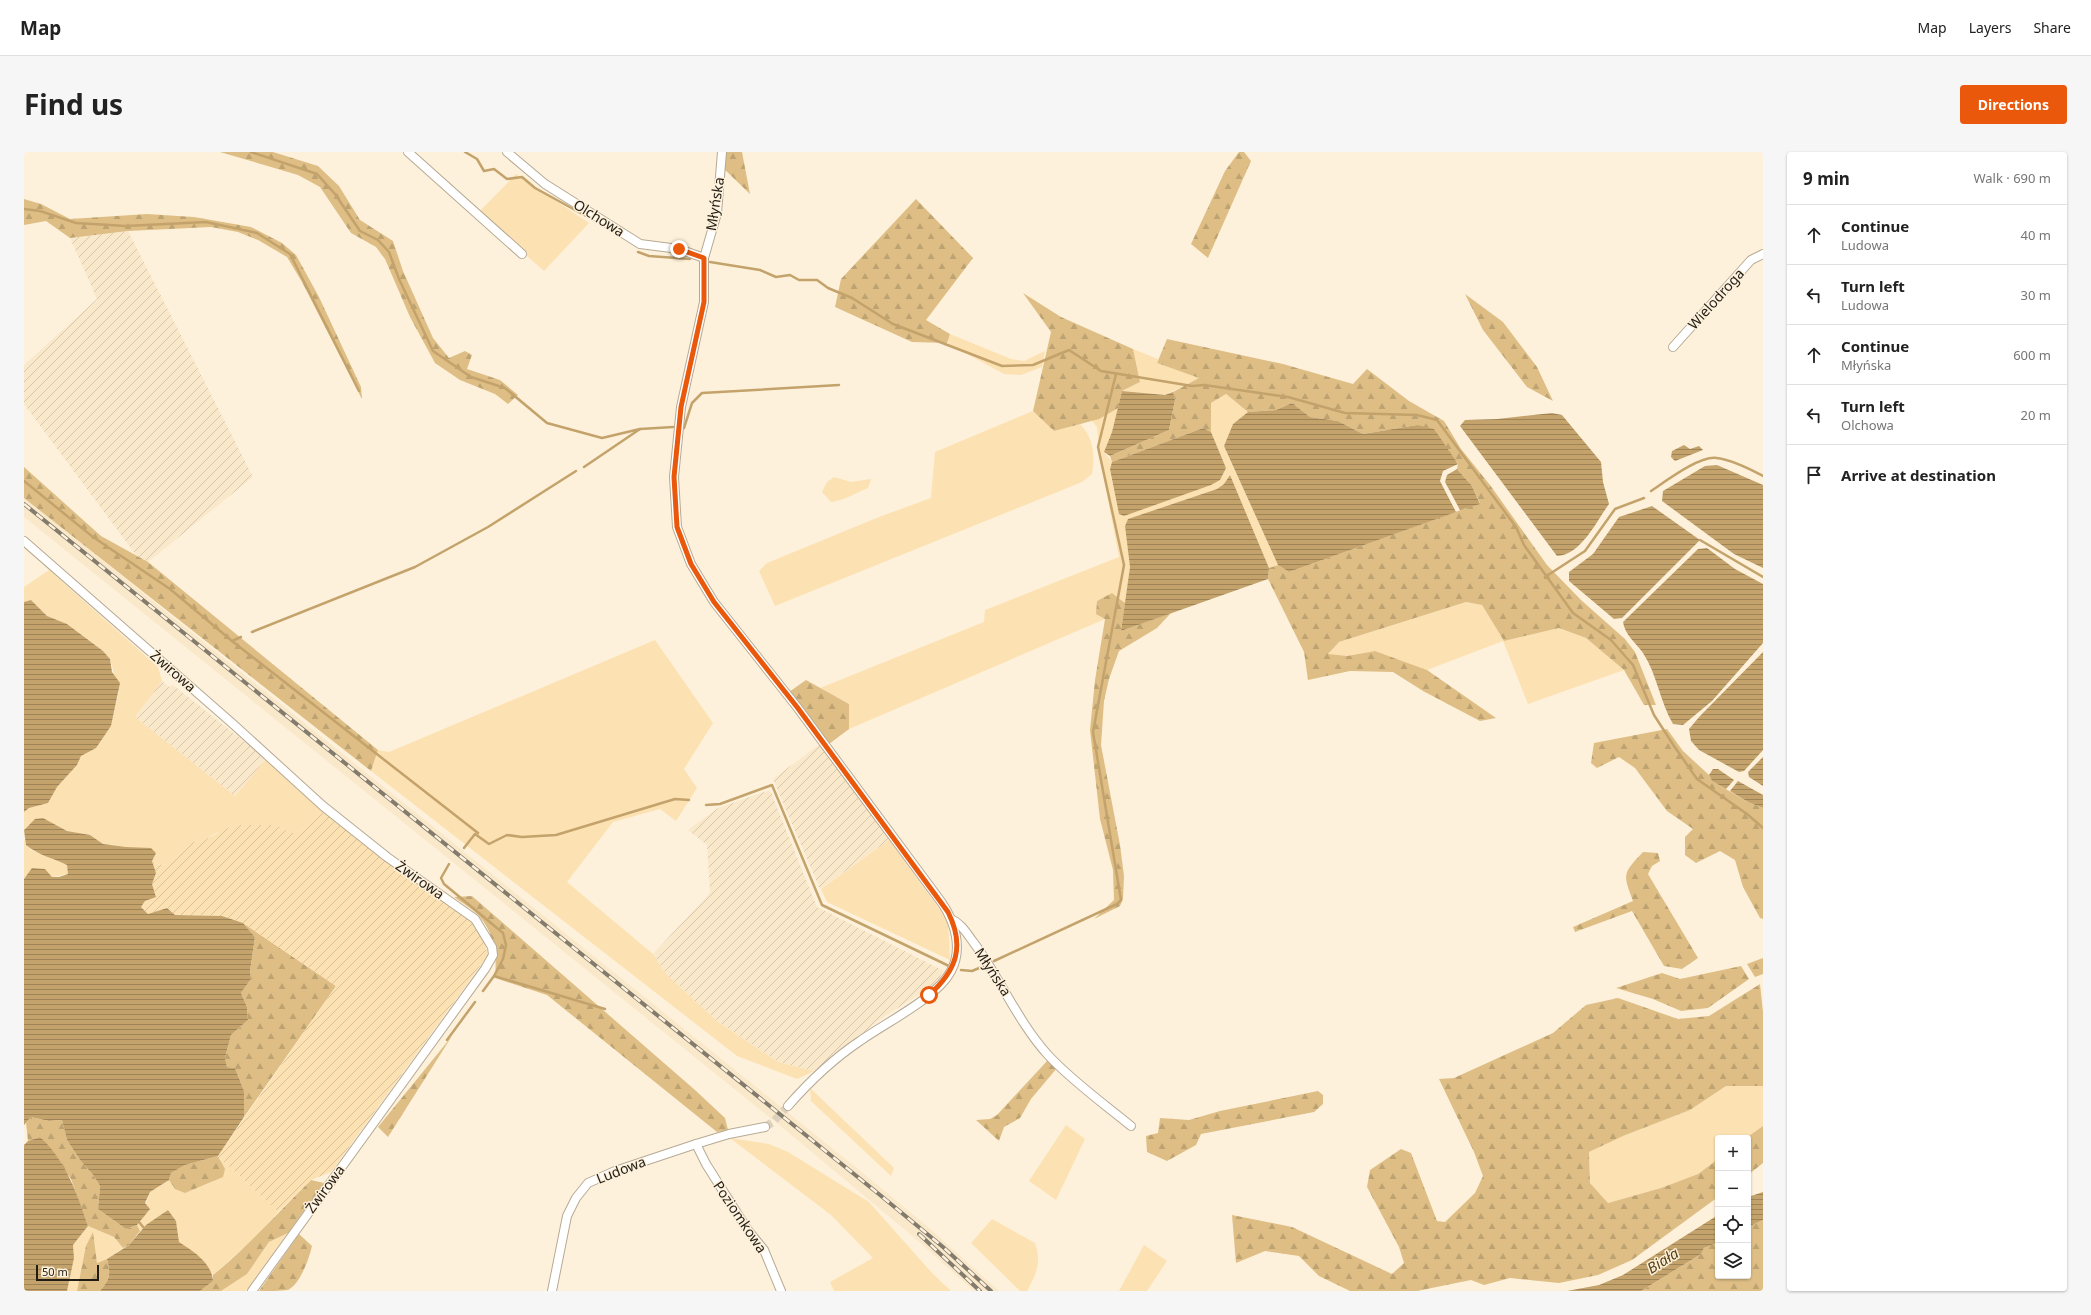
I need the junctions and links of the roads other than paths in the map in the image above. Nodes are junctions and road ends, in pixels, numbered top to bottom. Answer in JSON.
{"nodes":[{"id":1,"x":408,"y":152,"type":"edge"},
{"id":2,"x":507,"y":152,"type":"edge"},
{"id":3,"x":722,"y":152,"type":"edge"},
{"id":4,"x":522,"y":254,"type":"dead end"},
{"id":5,"x":1763,"y":254,"type":"edge"},
{"id":6,"x":704,"y":258,"type":"junction"},
{"id":7,"x":1673,"y":347,"type":"dead end"},
{"id":8,"x":24,"y":541,"type":"edge"},
{"id":9,"x":951,"y":919,"type":"junction"},
{"id":10,"x":788,"y":1106,"type":"tunnel mouth"},
{"id":11,"x":1131,"y":1126,"type":"dead end"},
{"id":12,"x":765,"y":1127,"type":"tunnel mouth"},
{"id":13,"x":696,"y":1144,"type":"junction"},
{"id":14,"x":252,"y":1291,"type":"edge"},
{"id":15,"x":552,"y":1291,"type":"edge"},
{"id":16,"x":781,"y":1291,"type":"edge"}],
"edges":[{"from":1,"to":4,"type":"street"},
{"from":2,"to":6,"type":"street","name":"Olchowa"},
{"from":3,"to":6,"type":"street","name":"Młyńska"},
{"from":5,"to":7,"type":"street","name":"Wielodroga"},
{"from":6,"to":9,"type":"street","name":"Młyńska"},
{"from":8,"to":14,"type":"street","name":"Żwirowa"},
{"from":9,"to":10,"type":"street"},
{"from":9,"to":11,"type":"street","name":"Młyńska"},
{"from":12,"to":13,"type":"street","name":"Ludowa"},
{"from":13,"to":15,"type":"street","name":"Ludowa"},
{"from":13,"to":16,"type":"street","name":"Poziomkowa"}]}
